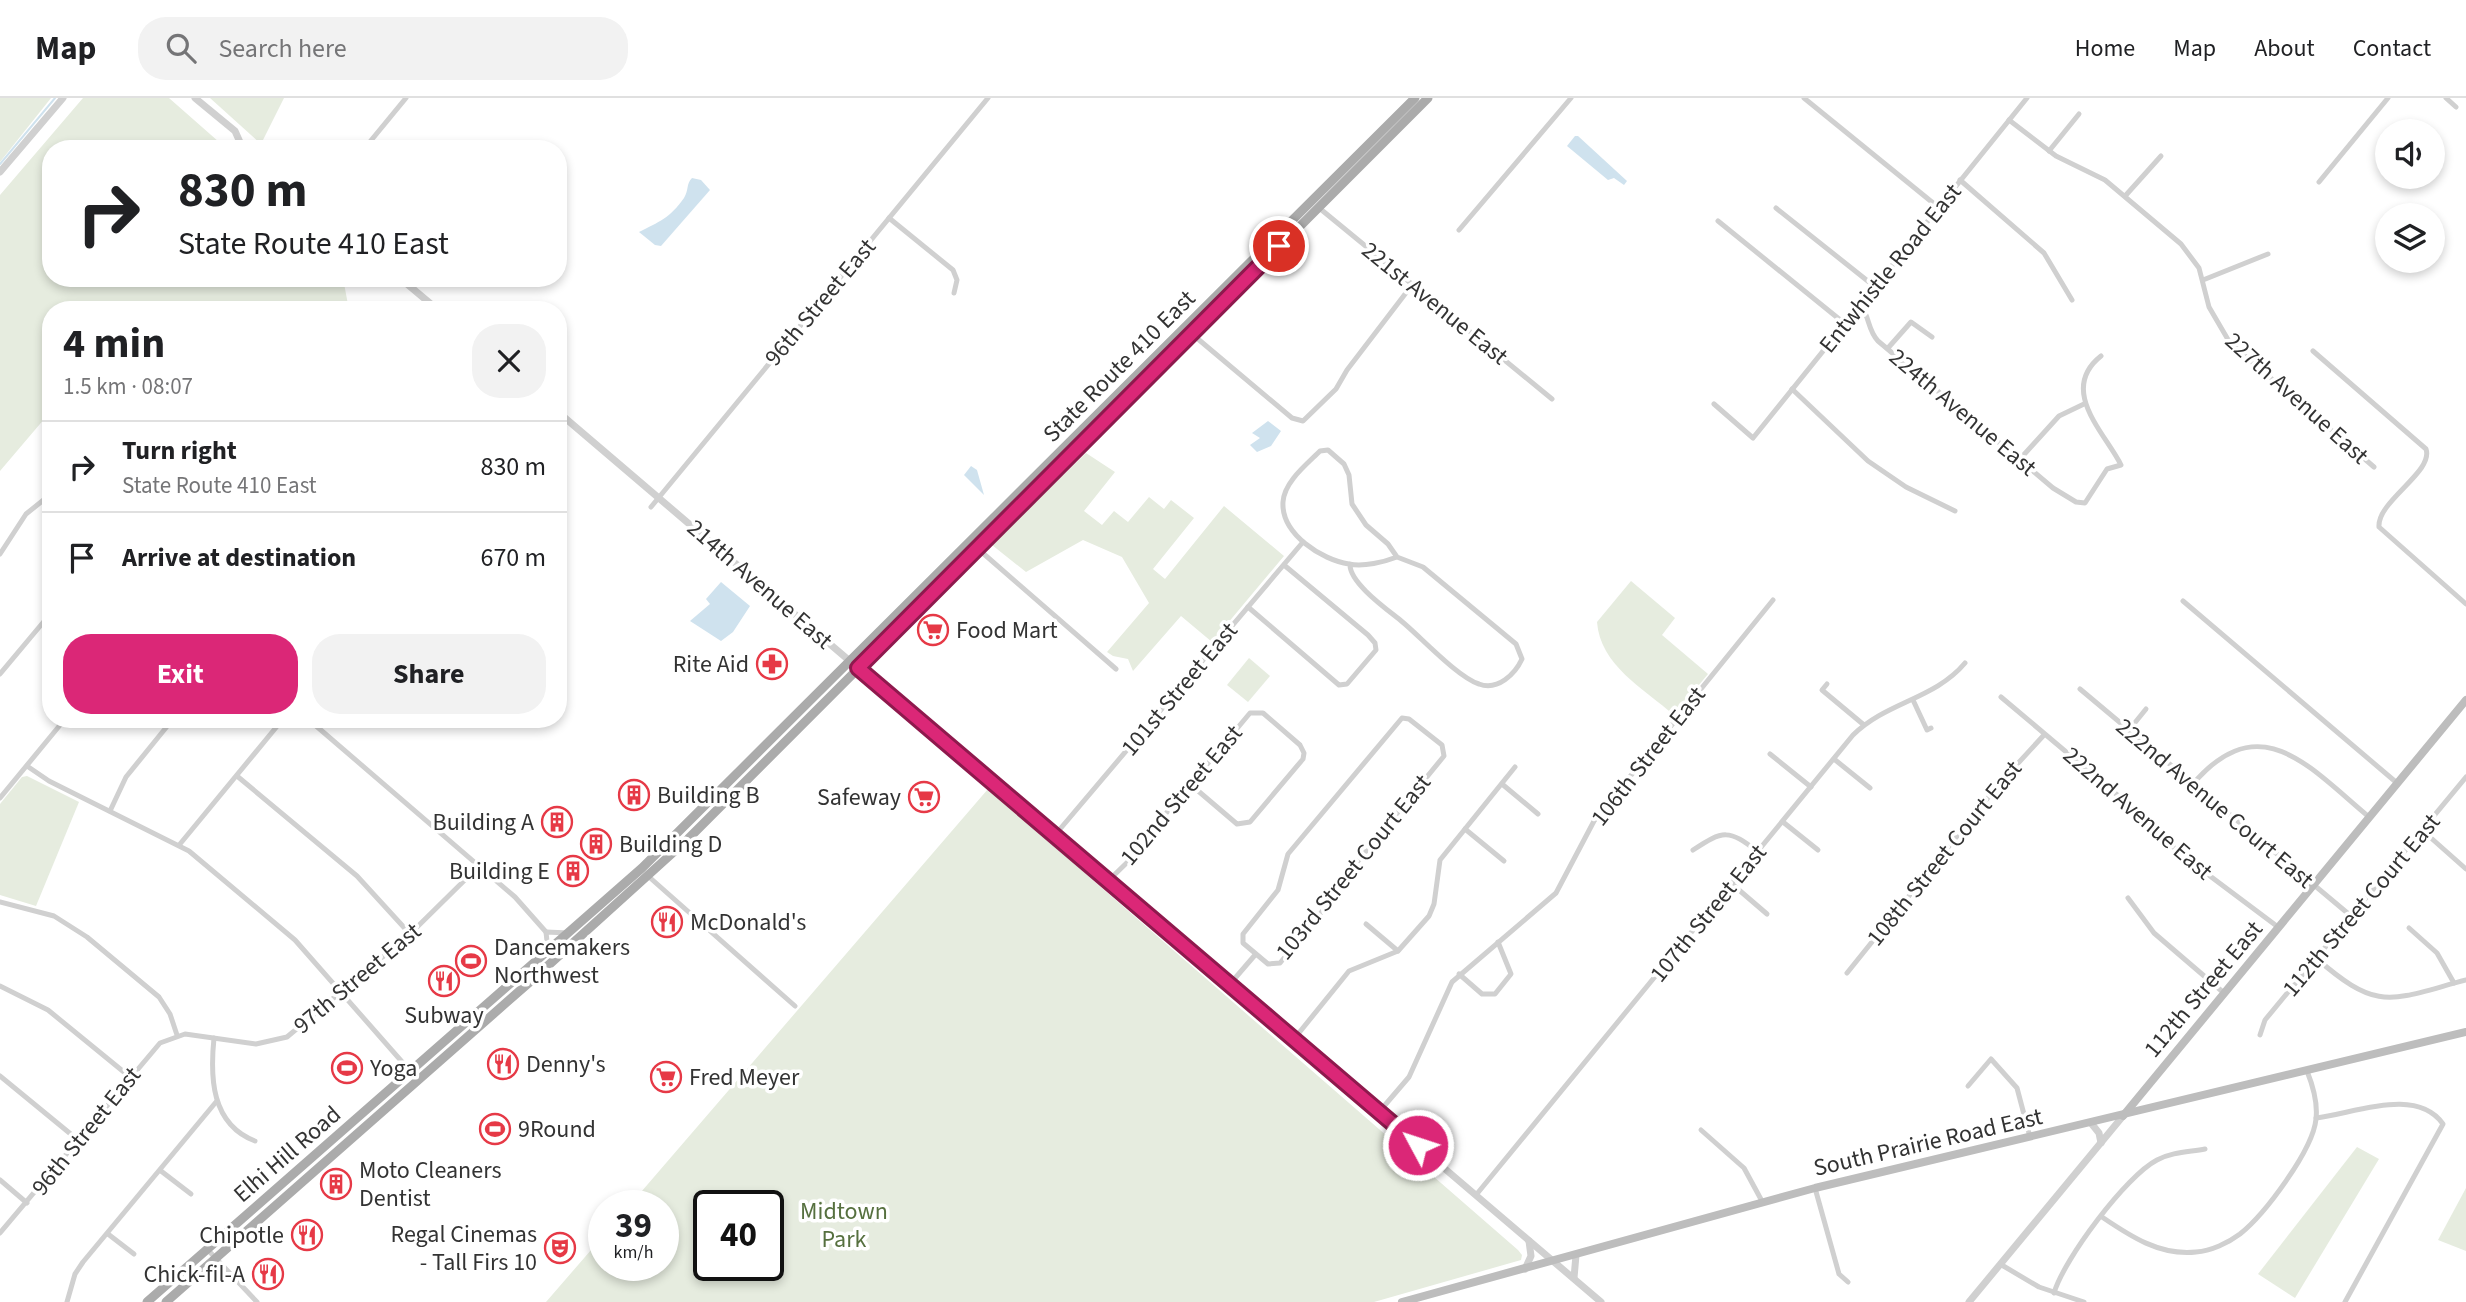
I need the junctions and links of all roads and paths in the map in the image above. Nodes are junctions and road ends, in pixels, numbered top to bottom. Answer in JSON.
{"nodes":[{"id":1,"x":63,"y":98,"type":"edge"},
{"id":2,"x":195,"y":98,"type":"edge"},
{"id":3,"x":406,"y":98,"type":"edge"},
{"id":4,"x":988,"y":98,"type":"edge"},
{"id":5,"x":1415,"y":98,"type":"edge"},
{"id":6,"x":1428,"y":98,"type":"edge"},
{"id":7,"x":1572,"y":98,"type":"edge"},
{"id":8,"x":1804,"y":98,"type":"edge"},
{"id":9,"x":2027,"y":98,"type":"edge"},
{"id":10,"x":2388,"y":98,"type":"edge"},
{"id":11,"x":2446,"y":98,"type":"edge"},
{"id":12,"x":2456,"y":107,"type":"dead end"},
{"id":13,"x":2080,"y":114,"type":"dead end"},
{"id":14,"x":2009,"y":120,"type":"junction"},
{"id":15,"x":239,"y":140,"type":"edge"},
{"id":16,"x":371,"y":140,"type":"edge"},
{"id":17,"x":2049,"y":151,"type":"junction"},
{"id":18,"x":2161,"y":156,"type":"dead end"},
{"id":19,"x":0,"y":172,"type":"edge"},
{"id":20,"x":1961,"y":180,"type":"junction"},
{"id":21,"x":2319,"y":182,"type":"dead end"},
{"id":22,"x":2126,"y":195,"type":"junction"},
{"id":23,"x":1318,"y":207,"type":"junction"},
{"id":24,"x":1938,"y":207,"type":"junction"},
{"id":25,"x":1776,"y":208,"type":"dead end"},
{"id":26,"x":889,"y":218,"type":"junction"},
{"id":27,"x":1718,"y":220,"type":"dead end"},
{"id":28,"x":1459,"y":230,"type":"dead end"},
{"id":29,"x":2268,"y":254,"type":"dead end"},
{"id":30,"x":2203,"y":280,"type":"junction"},
{"id":31,"x":1412,"y":285,"type":"junction"},
{"id":32,"x":1874,"y":286,"type":"junction"},
{"id":33,"x":411,"y":287,"type":"edge"},
{"id":34,"x":954,"y":293,"type":"dead end"},
{"id":35,"x":2072,"y":300,"type":"dead end"},
{"id":36,"x":427,"y":301,"type":"edge"},
{"id":37,"x":1860,"y":305,"type":"junction"},
{"id":38,"x":1844,"y":323,"type":"junction"},
{"id":39,"x":1189,"y":330,"type":"junction"},
{"id":40,"x":1932,"y":337,"type":"dead end"},
{"id":41,"x":1888,"y":348,"type":"junction"},
{"id":42,"x":2312,"y":351,"type":"dead end"},
{"id":43,"x":2101,"y":356,"type":"dead end"},
{"id":44,"x":1792,"y":389,"type":"junction"},
{"id":45,"x":1552,"y":399,"type":"dead end"},
{"id":46,"x":1714,"y":404,"type":"dead end"},
{"id":47,"x":2084,"y":404,"type":"junction"},
{"id":48,"x":567,"y":419,"type":"edge"},
{"id":49,"x":2020,"y":458,"type":"junction"},
{"id":50,"x":2374,"y":467,"type":"dead end"},
{"id":51,"x":659,"y":496,"type":"junction"},
{"id":52,"x":42,"y":501,"type":"edge"},
{"id":53,"x":651,"y":507,"type":"dead end"},
{"id":54,"x":1955,"y":511,"type":"dead end"},
{"id":55,"x":1303,"y":542,"type":"junction"},
{"id":56,"x":977,"y":548,"type":"junction"},
{"id":57,"x":0,"y":554,"type":"edge"},
{"id":58,"x":1397,"y":557,"type":"junction"},
{"id":59,"x":1350,"y":564,"type":"junction"},
{"id":60,"x":1284,"y":565,"type":"junction"},
{"id":61,"x":1773,"y":600,"type":"dead end"},
{"id":62,"x":2183,"y":601,"type":"dead end"},
{"id":63,"x":2466,"y":604,"type":"edge"},
{"id":64,"x":1248,"y":607,"type":"junction"},
{"id":65,"x":42,"y":624,"type":"edge"},
{"id":66,"x":849,"y":661,"type":"junction"},
{"id":67,"x":1965,"y":663,"type":"dead end"},
{"id":68,"x":858,"y":668,"type":"junction"},
{"id":69,"x":1116,"y":669,"type":"dead end"},
{"id":70,"x":0,"y":674,"type":"edge"},
{"id":71,"x":1827,"y":684,"type":"dead end"},
{"id":72,"x":2080,"y":689,"type":"dead end"},
{"id":73,"x":2001,"y":697,"type":"dead end"},
{"id":74,"x":2466,"y":700,"type":"edge"},
{"id":75,"x":1913,"y":701,"type":"junction"},
{"id":76,"x":2146,"y":709,"type":"dead end"},
{"id":77,"x":1864,"y":725,"type":"junction"},
{"id":78,"x":58,"y":728,"type":"edge"},
{"id":79,"x":166,"y":728,"type":"edge"},
{"id":80,"x":276,"y":728,"type":"edge"},
{"id":81,"x":319,"y":728,"type":"edge"},
{"id":82,"x":1931,"y":728,"type":"dead end"},
{"id":83,"x":2129,"y":730,"type":"junction"},
{"id":84,"x":2044,"y":735,"type":"junction"},
{"id":85,"x":1770,"y":754,"type":"dead end"},
{"id":86,"x":1833,"y":759,"type":"junction"},
{"id":87,"x":27,"y":766,"type":"junction"},
{"id":88,"x":1515,"y":767,"type":"dead end"},
{"id":89,"x":237,"y":776,"type":"junction"},
{"id":90,"x":2466,"y":778,"type":"edge"},
{"id":91,"x":2397,"y":783,"type":"junction"},
{"id":92,"x":1190,"y":784,"type":"junction"},
{"id":93,"x":1502,"y":784,"type":"junction"},
{"id":94,"x":2193,"y":784,"type":"junction"},
{"id":95,"x":1811,"y":787,"type":"junction"},
{"id":96,"x":1870,"y":788,"type":"dead end"},
{"id":97,"x":0,"y":798,"type":"edge"},
{"id":98,"x":110,"y":811,"type":"junction"},
{"id":99,"x":1538,"y":814,"type":"dead end"},
{"id":100,"x":2369,"y":817,"type":"junction"},
{"id":101,"x":1783,"y":822,"type":"junction"},
{"id":102,"x":1465,"y":829,"type":"junction"},
{"id":103,"x":2422,"y":830,"type":"junction"},
{"id":104,"x":1055,"y":835,"type":"junction"},
{"id":105,"x":180,"y":844,"type":"junction"},
{"id":106,"x":1693,"y":850,"type":"dead end"},
{"id":107,"x":1818,"y":850,"type":"dead end"},
{"id":108,"x":1758,"y":852,"type":"junction"},
{"id":109,"x":1504,"y":861,"type":"dead end"},
{"id":110,"x":480,"y":865,"type":"junction"},
{"id":111,"x":2466,"y":869,"type":"edge"},
{"id":112,"x":648,"y":876,"type":"junction"},
{"id":113,"x":1108,"y":881,"type":"junction"},
{"id":114,"x":1732,"y":884,"type":"junction"},
{"id":115,"x":2313,"y":885,"type":"junction"},
{"id":116,"x":2128,"y":898,"type":"dead end"},
{"id":117,"x":0,"y":902,"type":"edge"},
{"id":118,"x":1767,"y":914,"type":"dead end"},
{"id":119,"x":2351,"y":916,"type":"junction"},
{"id":120,"x":1366,"y":924,"type":"dead end"},
{"id":121,"x":2278,"y":927,"type":"junction"},
{"id":122,"x":2409,"y":928,"type":"dead end"},
{"id":123,"x":546,"y":932,"type":"junction"},
{"id":124,"x":569,"y":933,"type":"junction"},
{"id":125,"x":410,"y":934,"type":"junction"},
{"id":126,"x":1499,"y":942,"type":"junction"},
{"id":127,"x":548,"y":951,"type":"junction"},
{"id":128,"x":1398,"y":951,"type":"junction"},
{"id":129,"x":1255,"y":955,"type":"junction"},
{"id":130,"x":2316,"y":958,"type":"junction"},
{"id":131,"x":1847,"y":973,"type":"dead end"},
{"id":132,"x":1459,"y":974,"type":"junction"},
{"id":133,"x":2466,"y":980,"type":"edge"},
{"id":134,"x":2454,"y":983,"type":"junction"},
{"id":135,"x":1230,"y":984,"type":"junction"},
{"id":136,"x":0,"y":986,"type":"edge"},
{"id":137,"x":341,"y":993,"type":"junction"},
{"id":138,"x":2224,"y":993,"type":"junction"},
{"id":139,"x":795,"y":1006,"type":"dead end"},
{"id":140,"x":2466,"y":1032,"type":"edge"},
{"id":141,"x":177,"y":1035,"type":"junction"},
{"id":142,"x":2260,"y":1035,"type":"dead end"},
{"id":143,"x":214,"y":1038,"type":"junction"},
{"id":144,"x":1294,"y":1039,"type":"junction"},
{"id":145,"x":410,"y":1071,"type":"junction"},
{"id":146,"x":2307,"y":1072,"type":"junction"},
{"id":147,"x":0,"y":1076,"type":"edge"},
{"id":148,"x":130,"y":1077,"type":"junction"},
{"id":149,"x":418,"y":1080,"type":"junction"},
{"id":150,"x":1968,"y":1086,"type":"dead end"},
{"id":151,"x":2142,"y":1093,"type":"junction"},
{"id":152,"x":216,"y":1102,"type":"junction"},
{"id":153,"x":2152,"y":1109,"type":"junction"},
{"id":154,"x":1379,"y":1112,"type":"junction"},
{"id":155,"x":2123,"y":1116,"type":"junction"},
{"id":156,"x":2316,"y":1118,"type":"junction"},
{"id":157,"x":2091,"y":1123,"type":"junction"},
{"id":158,"x":1701,"y":1130,"type":"dead end"},
{"id":159,"x":2031,"y":1137,"type":"junction"},
{"id":160,"x":78,"y":1140,"type":"junction"},
{"id":161,"x":255,"y":1141,"type":"dead end"},
{"id":162,"x":2101,"y":1143,"type":"junction"},
{"id":163,"x":2205,"y":1149,"type":"dead end"},
{"id":164,"x":161,"y":1171,"type":"junction"},
{"id":165,"x":0,"y":1181,"type":"edge"},
{"id":166,"x":1815,"y":1188,"type":"junction"},
{"id":167,"x":191,"y":1194,"type":"dead end"},
{"id":168,"x":1476,"y":1195,"type":"junction"},
{"id":169,"x":27,"y":1203,"type":"junction"},
{"id":170,"x":1763,"y":1203,"type":"junction"},
{"id":171,"x":2102,"y":1217,"type":"junction"},
{"id":172,"x":0,"y":1233,"type":"edge"},
{"id":173,"x":108,"y":1234,"type":"junction"},
{"id":174,"x":1529,"y":1240,"type":"junction"},
{"id":175,"x":207,"y":1249,"type":"junction"},
{"id":176,"x":134,"y":1254,"type":"dead end"},
{"id":177,"x":1576,"y":1255,"type":"junction"},
{"id":178,"x":216,"y":1258,"type":"junction"},
{"id":179,"x":1553,"y":1261,"type":"junction"},
{"id":180,"x":2000,"y":1264,"type":"junction"},
{"id":181,"x":1525,"y":1269,"type":"junction"},
{"id":182,"x":1574,"y":1278,"type":"junction"},
{"id":183,"x":1848,"y":1282,"type":"dead end"},
{"id":184,"x":2054,"y":1293,"type":"junction"},
{"id":185,"x":67,"y":1302,"type":"edge"},
{"id":186,"x":148,"y":1302,"type":"edge"},
{"id":187,"x":166,"y":1302,"type":"edge"},
{"id":188,"x":257,"y":1302,"type":"edge"},
{"id":189,"x":1402,"y":1302,"type":"edge"},
{"id":190,"x":1601,"y":1302,"type":"edge"},
{"id":191,"x":1969,"y":1302,"type":"edge"},
{"id":192,"x":2084,"y":1302,"type":"edge"},
{"id":193,"x":2345,"y":1302,"type":"edge"}],
"edges":[{"from":1,"to":19,"type":"street"},
{"from":2,"to":15,"type":"street"},
{"from":3,"to":16,"type":"street"},
{"from":4,"to":26,"type":"street","name":"96th Street East"},
{"from":5,"to":39,"type":"main road","name":"State Route 410 East"},
{"from":6,"to":23,"type":"main road","name":"State Route 410 East"},
{"from":7,"to":28,"type":"street"},
{"from":8,"to":24,"type":"street"},
{"from":9,"to":14,"type":"street","name":"Entwhistle Road East"},
{"from":10,"to":21,"type":"street"},
{"from":11,"to":12,"type":"street"},
{"from":13,"to":17,"type":"street"},
{"from":14,"to":17,"type":"street","name":"227th Avenue East"},
{"from":14,"to":20,"type":"street","name":"Entwhistle Road East"},
{"from":17,"to":22,"type":"street","name":"227th Avenue East"},
{"from":18,"to":22,"type":"street"},
{"from":20,"to":24,"type":"street","name":"Entwhistle Road East"},
{"from":20,"to":35,"type":"street"},
{"from":22,"to":30,"type":"street","name":"227th Avenue East"},
{"from":23,"to":31,"type":"street","name":"221st Avenue East"},
{"from":23,"to":39,"type":"main road","name":"State Route 410 East"},
{"from":24,"to":32,"type":"street","name":"Entwhistle Road East"},
{"from":25,"to":32,"type":"street"},
{"from":26,"to":34,"type":"street"},
{"from":26,"to":51,"type":"street","name":"96th Street East"},
{"from":27,"to":38,"type":"street"},
{"from":29,"to":30,"type":"street"},
{"from":30,"to":50,"type":"street","name":"227th Avenue East"},
{"from":31,"to":39,"type":"street"},
{"from":31,"to":45,"type":"street","name":"221st Avenue East"},
{"from":32,"to":37,"type":"street","name":"Entwhistle Road East"},
{"from":33,"to":36,"type":"street"},
{"from":37,"to":38,"type":"street","name":"Entwhistle Road East"},
{"from":37,"to":41,"type":"street","name":"224th Avenue East"},
{"from":38,"to":44,"type":"street","name":"Entwhistle Road East"},
{"from":39,"to":56,"type":"main road","name":"State Route 410 East"},
{"from":39,"to":66,"type":"main road","name":"State Route 410 East"},
{"from":40,"to":41,"type":"street"},
{"from":41,"to":49,"type":"street","name":"224th Avenue East"},
{"from":42,"to":63,"type":"street","name":"227th Avenue East"},
{"from":43,"to":47,"type":"street"},
{"from":44,"to":46,"type":"street","name":"Entwhistle Road East"},
{"from":44,"to":54,"type":"street"},
{"from":47,"to":49,"type":"street"},
{"from":47,"to":49,"type":"street","name":"224th Avenue East"},
{"from":48,"to":51,"type":"street","name":"214th Avenue East"},
{"from":51,"to":53,"type":"street","name":"96th Street East"},
{"from":51,"to":66,"type":"street","name":"214th Avenue East"},
{"from":52,"to":57,"type":"street"},
{"from":55,"to":58,"type":"street"},
{"from":55,"to":59,"type":"street"},
{"from":55,"to":60,"type":"street","name":"101st Street East"},
{"from":56,"to":68,"type":"main road","name":"State Route 410 East"},
{"from":56,"to":69,"type":"street"},
{"from":58,"to":59,"type":"street"},
{"from":58,"to":59,"type":"street"},
{"from":60,"to":64,"type":"street","name":"101st Street East"},
{"from":60,"to":64,"type":"street"},
{"from":61,"to":126,"type":"street","name":"106th Street East"},
{"from":62,"to":91,"type":"street"},
{"from":64,"to":104,"type":"street","name":"101st Street East"},
{"from":65,"to":70,"type":"street"},
{"from":66,"to":68,"type":"street","name":"214th Avenue East"},
{"from":66,"to":124,"type":"main road","name":"Elhi Hill Road"},
{"from":67,"to":75,"type":"street","name":"107th Street East"},
{"from":68,"to":104,"type":"street","name":"214th Avenue East"},
{"from":68,"to":112,"type":"main road","name":"Elhi Hill Road"},
{"from":71,"to":77,"type":"street"},
{"from":72,"to":83,"type":"street","name":"222nd Avenue Court East"},
{"from":73,"to":84,"type":"street","name":"222nd Avenue East"},
{"from":74,"to":91,"type":"main road","name":"112th Street East"},
{"from":75,"to":77,"type":"street","name":"107th Street East"},
{"from":75,"to":82,"type":"street"},
{"from":76,"to":83,"type":"street"},
{"from":77,"to":86,"type":"street","name":"107th Street East"},
{"from":78,"to":87,"type":"street"},
{"from":79,"to":98,"type":"street"},
{"from":80,"to":89,"type":"street"},
{"from":81,"to":110,"type":"street"},
{"from":83,"to":94,"type":"street","name":"222nd Avenue Court East"},
{"from":84,"to":121,"type":"street","name":"222nd Avenue East"},
{"from":84,"to":131,"type":"street","name":"108th Street Court East"},
{"from":85,"to":95,"type":"street"},
{"from":86,"to":95,"type":"street","name":"107th Street East"},
{"from":86,"to":96,"type":"street"},
{"from":87,"to":97,"type":"street"},
{"from":87,"to":98,"type":"street"},
{"from":88,"to":93,"type":"street"},
{"from":89,"to":105,"type":"street"},
{"from":89,"to":125,"type":"street"},
{"from":90,"to":103,"type":"street","name":"112th Street Court East"},
{"from":91,"to":100,"type":"main road","name":"112th Street East"},
{"from":92,"to":92,"type":"street","name":"102nd Street East"},
{"from":92,"to":113,"type":"street","name":"102nd Street East"},
{"from":93,"to":99,"type":"street"},
{"from":93,"to":102,"type":"street"},
{"from":94,"to":100,"type":"street"},
{"from":94,"to":115,"type":"street","name":"222nd Avenue Court East"},
{"from":95,"to":101,"type":"street","name":"107th Street East"},
{"from":98,"to":105,"type":"street"},
{"from":100,"to":115,"type":"main road","name":"112th Street East"},
{"from":101,"to":107,"type":"street"},
{"from":101,"to":108,"type":"street","name":"107th Street East"},
{"from":102,"to":109,"type":"street"},
{"from":102,"to":128,"type":"street"},
{"from":103,"to":111,"type":"street"},
{"from":103,"to":119,"type":"street","name":"112th Street Court East"},
{"from":104,"to":113,"type":"street","name":"214th Avenue East"},
{"from":105,"to":137,"type":"street"},
{"from":106,"to":108,"type":"street"},
{"from":108,"to":114,"type":"street","name":"107th Street East"},
{"from":110,"to":123,"type":"street"},
{"from":110,"to":125,"type":"street","name":"97th Street East"},
{"from":112,"to":139,"type":"street"},
{"from":112,"to":149,"type":"main road","name":"Elhi Hill Road"},
{"from":113,"to":135,"type":"street","name":"214th Avenue East"},
{"from":114,"to":118,"type":"street"},
{"from":114,"to":168,"type":"street","name":"107th Street East"},
{"from":115,"to":119,"type":"street","name":"222nd Avenue Court East"},
{"from":115,"to":121,"type":"main road","name":"112th Street East"},
{"from":116,"to":138,"type":"street"},
{"from":117,"to":141,"type":"street"},
{"from":119,"to":130,"type":"street","name":"112th Street Court East"},
{"from":120,"to":128,"type":"street"},
{"from":121,"to":138,"type":"main road","name":"112th Street East"},
{"from":122,"to":134,"type":"street"},
{"from":123,"to":124,"type":"street"},
{"from":123,"to":127,"type":"street"},
{"from":124,"to":127,"type":"main road","name":"Elhi Hill Road"},
{"from":125,"to":137,"type":"street","name":"97th Street East"},
{"from":126,"to":132,"type":"street","name":"106th Street East"},
{"from":126,"to":132,"type":"street"},
{"from":127,"to":145,"type":"main road","name":"Elhi Hill Road"},
{"from":128,"to":144,"type":"street"},
{"from":129,"to":129,"type":"street","name":"103rd Street Court East"},
{"from":129,"to":135,"type":"street","name":"103rd Street Court East"},
{"from":130,"to":134,"type":"street"},
{"from":130,"to":142,"type":"street","name":"112th Street Court East"},
{"from":132,"to":154,"type":"street","name":"106th Street East"},
{"from":133,"to":134,"type":"street"},
{"from":135,"to":144,"type":"street","name":"214th Avenue East"},
{"from":136,"to":148,"type":"street"},
{"from":137,"to":143,"type":"street","name":"97th Street East"},
{"from":137,"to":145,"type":"street"},
{"from":138,"to":151,"type":"main road","name":"112th Street East"},
{"from":140,"to":146,"type":"main road","name":"South Prairie Road East"},
{"from":141,"to":143,"type":"street","name":"97th Street East"},
{"from":141,"to":148,"type":"street","name":"96th Street East"},
{"from":143,"to":152,"type":"street"},
{"from":144,"to":154,"type":"street","name":"214th Avenue East"},
{"from":145,"to":149,"type":"street"},
{"from":145,"to":175,"type":"main road","name":"Elhi Hill Road"},
{"from":146,"to":153,"type":"main road","name":"South Prairie Road East"},
{"from":146,"to":156,"type":"street"},
{"from":147,"to":160,"type":"street"},
{"from":148,"to":160,"type":"street","name":"96th Street East"},
{"from":149,"to":178,"type":"main road","name":"Elhi Hill Road"},
{"from":150,"to":159,"type":"street"},
{"from":151,"to":153,"type":"main road"},
{"from":151,"to":155,"type":"main road","name":"112th Street East"},
{"from":152,"to":161,"type":"street"},
{"from":152,"to":164,"type":"street"},
{"from":153,"to":155,"type":"main road","name":"South Prairie Road East"},
{"from":154,"to":168,"type":"street","name":"214th Avenue East"},
{"from":155,"to":157,"type":"main road","name":"South Prairie Road East"},
{"from":155,"to":162,"type":"street","name":"112th Street East"},
{"from":156,"to":171,"type":"street"},
{"from":156,"to":193,"type":"street"},
{"from":157,"to":159,"type":"main road","name":"South Prairie Road East"},
{"from":157,"to":162,"type":"street"},
{"from":158,"to":170,"type":"street"},
{"from":159,"to":166,"type":"main road","name":"South Prairie Road East"},
{"from":160,"to":169,"type":"street","name":"96th Street East"},
{"from":162,"to":180,"type":"street","name":"112th Street East"},
{"from":163,"to":171,"type":"street"},
{"from":164,"to":167,"type":"street"},
{"from":164,"to":173,"type":"street"},
{"from":165,"to":169,"type":"street"},
{"from":166,"to":170,"type":"main road","name":"South Prairie Road East"},
{"from":166,"to":183,"type":"street"},
{"from":168,"to":174,"type":"street","name":"214th Avenue East"},
{"from":169,"to":172,"type":"street","name":"96th Street East"},
{"from":170,"to":177,"type":"main road","name":"South Prairie Road East"},
{"from":171,"to":184,"type":"street"},
{"from":173,"to":176,"type":"street"},
{"from":173,"to":185,"type":"street"},
{"from":174,"to":179,"type":"street","name":"214th Avenue East"},
{"from":174,"to":181,"type":"street"},
{"from":175,"to":178,"type":"street"},
{"from":175,"to":186,"type":"main road","name":"Elhi Hill Road"},
{"from":177,"to":179,"type":"main road","name":"South Prairie Road East"},
{"from":177,"to":182,"type":"street"},
{"from":178,"to":187,"type":"main road","name":"Elhi Hill Road"},
{"from":178,"to":188,"type":"street"},
{"from":179,"to":181,"type":"main road","name":"South Prairie Road East"},
{"from":179,"to":182,"type":"street","name":"214th Avenue East"},
{"from":180,"to":184,"type":"street"},
{"from":180,"to":191,"type":"street","name":"112th Street East"},
{"from":181,"to":189,"type":"main road","name":"South Prairie Road East"},
{"from":182,"to":190,"type":"street","name":"214th Avenue East"},
{"from":184,"to":192,"type":"street"}]}
